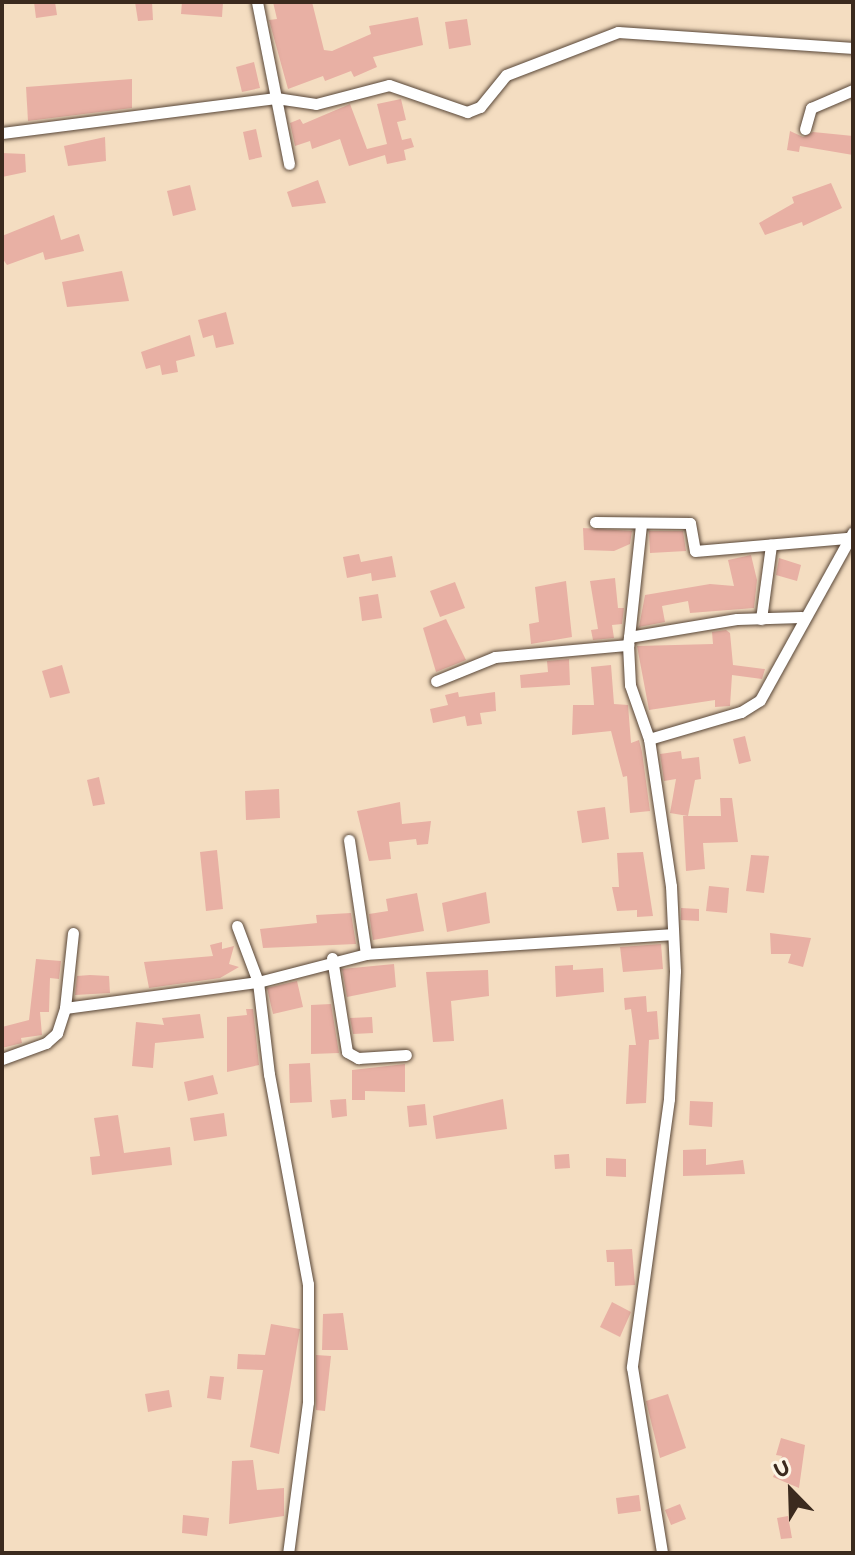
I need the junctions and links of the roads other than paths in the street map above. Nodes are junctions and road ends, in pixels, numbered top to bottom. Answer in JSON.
{"nodes":[{"id":1,"x":257,"y":2,"type":"edge"},
{"id":2,"x":853,"y":48,"type":"edge"},
{"id":3,"x":853,"y":90,"type":"edge"},
{"id":4,"x":276,"y":98,"type":"junction"},
{"id":5,"x":805,"y":129,"type":"dead end"},
{"id":6,"x":2,"y":133,"type":"edge"},
{"id":7,"x":289,"y":164,"type":"dead end"},
{"id":8,"x":595,"y":522,"type":"dead end"},
{"id":9,"x":641,"y":525,"type":"junction"},
{"id":10,"x":850,"y":535,"type":"edge"},
{"id":11,"x":771,"y":545,"type":"junction"},
{"id":12,"x":801,"y":617,"type":"junction"},
{"id":13,"x":761,"y":619,"type":"junction"},
{"id":14,"x":629,"y":641,"type":"junction"},
{"id":15,"x":436,"y":681,"type":"dead end"},
{"id":16,"x":649,"y":739,"type":"junction"},
{"id":17,"x":349,"y":840,"type":"dead end"},
{"id":18,"x":237,"y":926,"type":"dead end"},
{"id":19,"x":73,"y":933,"type":"dead end"},
{"id":20,"x":672,"y":934,"type":"junction"},
{"id":21,"x":366,"y":954,"type":"junction"},
{"id":22,"x":332,"y":958,"type":"junction"},
{"id":23,"x":258,"y":982,"type":"junction"},
{"id":24,"x":65,"y":1008,"type":"junction"},
{"id":25,"x":406,"y":1055,"type":"dead end"},
{"id":26,"x":2,"y":1059,"type":"edge"},
{"id":27,"x":288,"y":1553,"type":"edge"},
{"id":28,"x":662,"y":1553,"type":"edge"}],
"edges":[{"from":1,"to":4,"type":"street"},
{"from":2,"to":4,"type":"street"},
{"from":3,"to":5,"type":"street"},
{"from":4,"to":6,"type":"street"},
{"from":4,"to":7,"type":"street"},
{"from":8,"to":9,"type":"street"},
{"from":9,"to":11,"type":"street"},
{"from":9,"to":14,"type":"street"},
{"from":10,"to":11,"type":"street"},
{"from":10,"to":12,"type":"street"},
{"from":11,"to":13,"type":"street"},
{"from":12,"to":13,"type":"street"},
{"from":12,"to":16,"type":"street"},
{"from":13,"to":14,"type":"street"},
{"from":14,"to":15,"type":"street"},
{"from":14,"to":16,"type":"street"},
{"from":16,"to":20,"type":"street"},
{"from":17,"to":21,"type":"street"},
{"from":18,"to":23,"type":"street"},
{"from":19,"to":24,"type":"street"},
{"from":20,"to":21,"type":"street"},
{"from":20,"to":28,"type":"street"},
{"from":21,"to":22,"type":"street"},
{"from":22,"to":23,"type":"street"},
{"from":22,"to":25,"type":"street"},
{"from":23,"to":24,"type":"street"},
{"from":23,"to":27,"type":"street"},
{"from":24,"to":26,"type":"street"}]}
